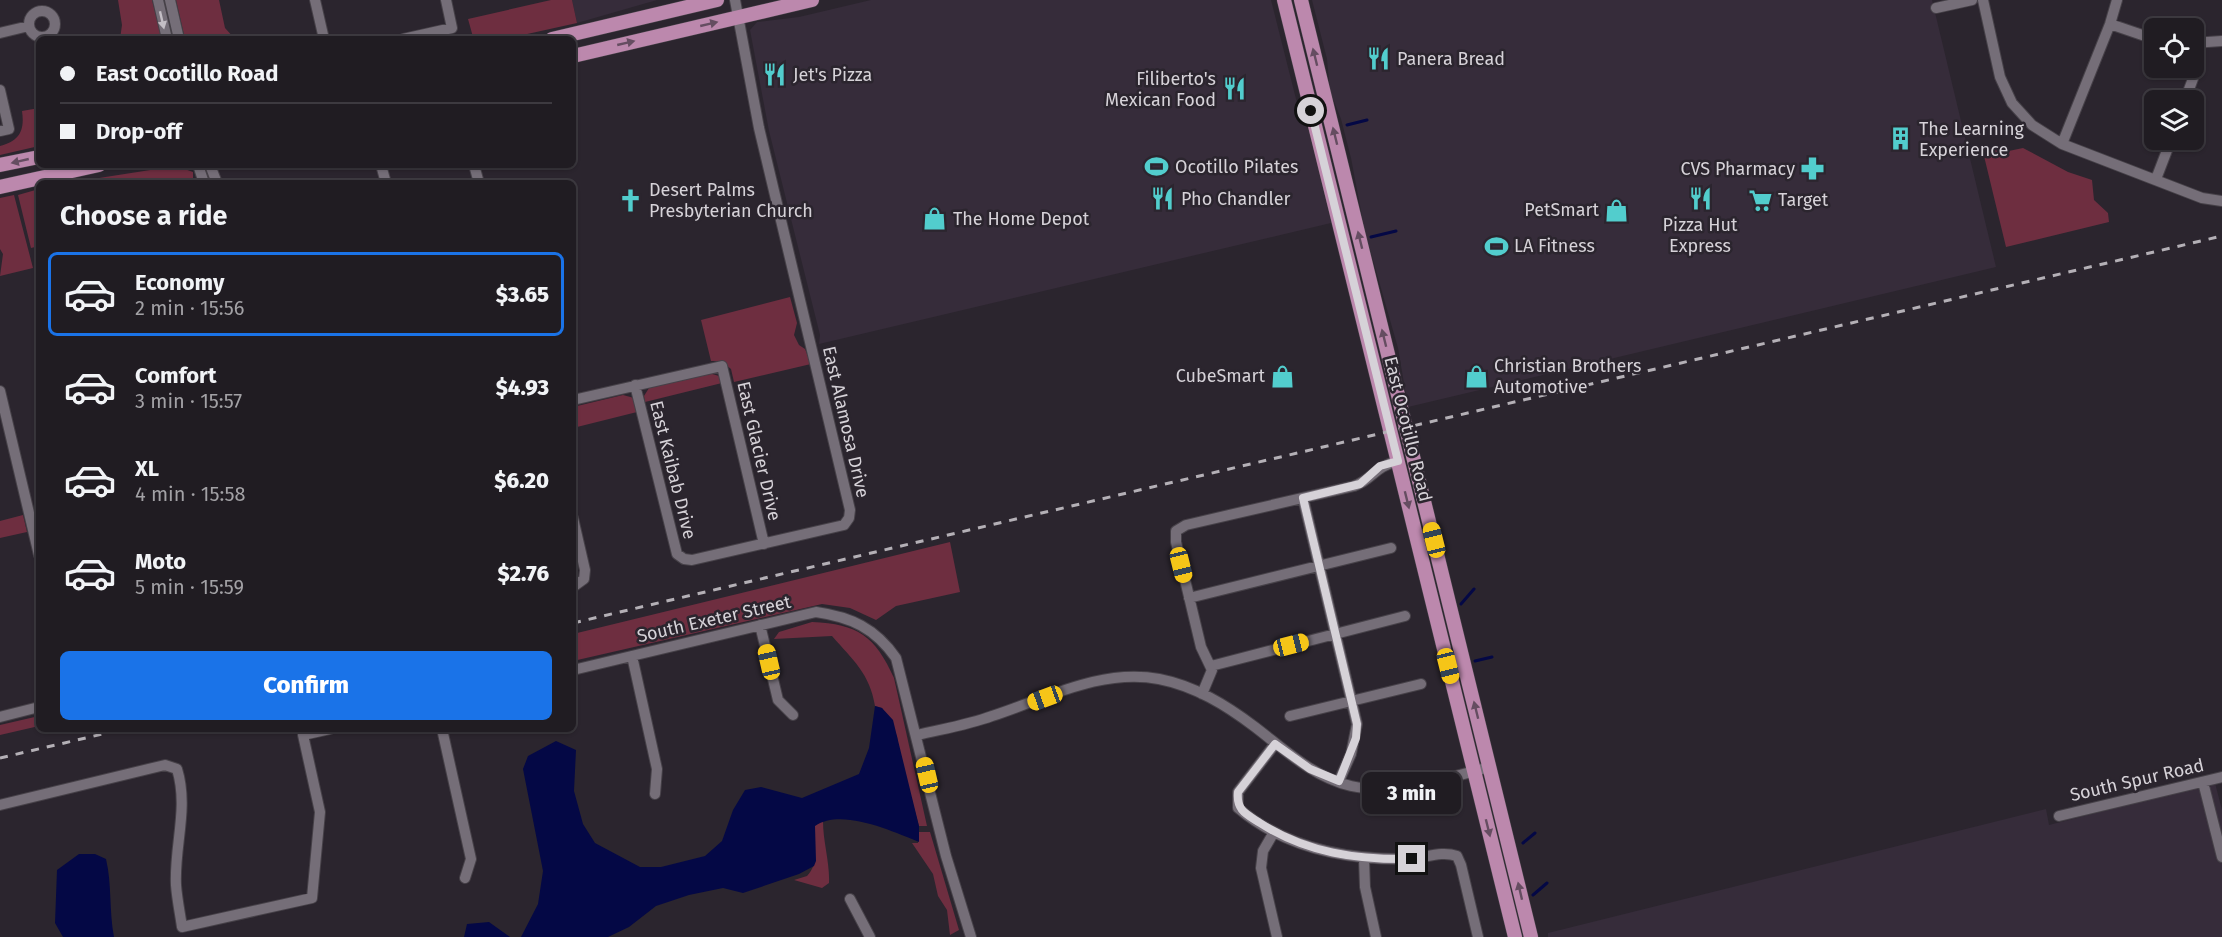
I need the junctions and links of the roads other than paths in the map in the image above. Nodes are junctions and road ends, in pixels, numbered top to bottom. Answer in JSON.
{"nodes":[{"id":1,"x":158,"y":0,"type":"edge"},
{"id":2,"x":170,"y":0,"type":"edge"},
{"id":3,"x":315,"y":0,"type":"edge"},
{"id":4,"x":446,"y":0,"type":"edge"},
{"id":5,"x":717,"y":0,"type":"edge"},
{"id":6,"x":735,"y":0,"type":"edge"},
{"id":7,"x":812,"y":0,"type":"edge"},
{"id":8,"x":1284,"y":0,"type":"edge"},
{"id":9,"x":1301,"y":0,"type":"edge"},
{"id":10,"x":1972,"y":0,"type":"edge"},
{"id":11,"x":1983,"y":0,"type":"edge"},
{"id":12,"x":2117,"y":0,"type":"edge"},
{"id":13,"x":1936,"y":8,"type":"dead end"},
{"id":14,"x":738,"y":18,"type":"junction"},
{"id":15,"x":2110,"y":24,"type":"junction"},
{"id":16,"x":29,"y":27,"type":"dead end"},
{"id":17,"x":0,"y":33,"type":"edge"},
{"id":18,"x":166,"y":36,"type":"edge"},
{"id":19,"x":178,"y":36,"type":"edge"},
{"id":20,"x":323,"y":36,"type":"edge"},
{"id":21,"x":415,"y":36,"type":"edge"},
{"id":22,"x":565,"y":36,"type":"edge"},
{"id":23,"x":2144,"y":36,"type":"edge"},
{"id":24,"x":2222,"y":41,"type":"edge"},
{"id":25,"x":2204,"y":42,"type":"edge"},
{"id":26,"x":576,"y":55,"type":"edge"},
{"id":27,"x":0,"y":90,"type":"edge"},
{"id":28,"x":1328,"y":107,"type":"junction"},
{"id":29,"x":1311,"y":111,"type":"junction"},
{"id":30,"x":4,"y":130,"type":"edge"},
{"id":31,"x":2062,"y":144,"type":"junction"},
{"id":32,"x":2167,"y":150,"type":"edge"},
{"id":33,"x":36,"y":158,"type":"edge"},
{"id":34,"x":0,"y":165,"type":"edge"},
{"id":35,"x":86,"y":168,"type":"edge"},
{"id":36,"x":2156,"y":179,"type":"junction"},
{"id":37,"x":0,"y":187,"type":"edge"},
{"id":38,"x":2222,"y":201,"type":"edge"},
{"id":39,"x":635,"y":386,"type":"junction"},
{"id":40,"x":1,"y":396,"type":"edge"},
{"id":41,"x":576,"y":399,"type":"edge"},
{"id":42,"x":1398,"y":461,"type":"junction"},
{"id":43,"x":1303,"y":498,"type":"junction"},
{"id":44,"x":576,"y":531,"type":"edge"},
{"id":45,"x":36,"y":542,"type":"edge"},
{"id":46,"x":764,"y":544,"type":"junction"},
{"id":47,"x":1391,"y":548,"type":"dead end"},
{"id":48,"x":1319,"y":566,"type":"junction"},
{"id":49,"x":576,"y":585,"type":"edge"},
{"id":50,"x":1189,"y":598,"type":"junction"},
{"id":51,"x":1405,"y":616,"type":"dead end"},
{"id":52,"x":760,"y":625,"type":"junction"},
{"id":53,"x":1336,"y":633,"type":"junction"},
{"id":54,"x":632,"y":656,"type":"junction"},
{"id":55,"x":1211,"y":666,"type":"junction"},
{"id":56,"x":576,"y":669,"type":"edge"},
{"id":57,"x":1421,"y":684,"type":"dead end"},
{"id":58,"x":1202,"y":694,"type":"junction"},
{"id":59,"x":1353,"y":700,"type":"junction"},
{"id":60,"x":36,"y":708,"type":"edge"},
{"id":61,"x":793,"y":715,"type":"dead end"},
{"id":62,"x":1290,"y":716,"type":"dead end"},
{"id":63,"x":0,"y":717,"type":"edge"},
{"id":64,"x":316,"y":732,"type":"edge"},
{"id":65,"x":443,"y":732,"type":"edge"},
{"id":66,"x":917,"y":735,"type":"junction"},
{"id":67,"x":1275,"y":744,"type":"junction"},
{"id":68,"x":1490,"y":767,"type":"junction"},
{"id":69,"x":1473,"y":771,"type":"junction"},
{"id":70,"x":2222,"y":777,"type":"edge"},
{"id":71,"x":1339,"y":781,"type":"junction"},
{"id":72,"x":2203,"y":782,"type":"junction"},
{"id":73,"x":655,"y":794,"type":"dead end"},
{"id":74,"x":0,"y":805,"type":"edge"},
{"id":75,"x":2059,"y":816,"type":"dead end"},
{"id":76,"x":1274,"y":832,"type":"junction"},
{"id":77,"x":2222,"y":857,"type":"edge"},
{"id":78,"x":1364,"y":859,"type":"junction"},
{"id":79,"x":465,"y":878,"type":"dead end"},
{"id":80,"x":850,"y":899,"type":"dead end"},
{"id":81,"x":870,"y":937,"type":"edge"},
{"id":82,"x":971,"y":937,"type":"edge"},
{"id":83,"x":1277,"y":937,"type":"edge"},
{"id":84,"x":1376,"y":937,"type":"edge"},
{"id":85,"x":1478,"y":937,"type":"edge"},
{"id":86,"x":1515,"y":937,"type":"edge"},
{"id":87,"x":1531,"y":937,"type":"edge"}],
"edges":[{"from":1,"to":18,"type":"street","one_way":true},
{"from":2,"to":19,"type":"street"},
{"from":3,"to":20,"type":"street"},
{"from":4,"to":21,"type":"street"},
{"from":5,"to":22,"type":"main road"},
{"from":6,"to":14,"type":"street","name":"East Alamosa Drive"},
{"from":7,"to":14,"type":"main road"},
{"from":8,"to":29,"type":"main road","name":"East Ocotillo Road"},
{"from":28,"to":9,"type":"main road","name":"East Ocotillo Road","one_way":true},
{"from":10,"to":13,"type":"street"},
{"from":11,"to":31,"type":"street"},
{"from":12,"to":15,"type":"street"},
{"from":26,"to":14,"type":"main road","one_way":true},
{"from":14,"to":46,"type":"street","name":"East Alamosa Drive"},
{"from":15,"to":23,"type":"street"},
{"from":15,"to":31,"type":"street"},
{"from":16,"to":17,"type":"street"},
{"from":24,"to":25,"type":"street"},
{"from":27,"to":30,"type":"street"},
{"from":28,"to":29,"type":"main road"},
{"from":68,"to":28,"type":"main road","name":"East Ocotillo Road","one_way":true},
{"from":29,"to":42,"type":"main road","name":"East Ocotillo Road"},
{"from":31,"to":36,"type":"street"},
{"from":32,"to":36,"type":"street"},
{"from":33,"to":34,"type":"main road","one_way":true},
{"from":35,"to":37,"type":"main road"},
{"from":36,"to":38,"type":"street"},
{"from":39,"to":41,"type":"street"},
{"from":39,"to":46,"type":"street","name":"East Kaibab Drive"},
{"from":39,"to":46,"type":"street","name":"East Glacier Drive"},
{"from":40,"to":45,"type":"street"},
{"from":42,"to":43,"type":"street"},
{"from":42,"to":69,"type":"main road","name":"East Ocotillo Road","one_way":true},
{"from":43,"to":48,"type":"street"},
{"from":43,"to":50,"type":"street"},
{"from":44,"to":49,"type":"street"},
{"from":47,"to":48,"type":"street"},
{"from":48,"to":50,"type":"street"},
{"from":48,"to":53,"type":"street"},
{"from":50,"to":55,"type":"street"},
{"from":51,"to":53,"type":"street"},
{"from":52,"to":54,"type":"street","name":"South Exeter Street"},
{"from":52,"to":61,"type":"street"},
{"from":52,"to":66,"type":"street","name":"South Exeter Street"},
{"from":53,"to":55,"type":"street"},
{"from":53,"to":59,"type":"street"},
{"from":54,"to":56,"type":"street","name":"South Exeter Street"},
{"from":54,"to":73,"type":"street"},
{"from":55,"to":58,"type":"street"},
{"from":57,"to":59,"type":"street"},
{"from":58,"to":66,"type":"street"},
{"from":58,"to":67,"type":"street"},
{"from":59,"to":62,"type":"street"},
{"from":59,"to":71,"type":"street"},
{"from":60,"to":63,"type":"street"},
{"from":64,"to":74,"type":"street"},
{"from":65,"to":79,"type":"street"},
{"from":66,"to":82,"type":"street"},
{"from":67,"to":71,"type":"street"},
{"from":67,"to":76,"type":"street"},
{"from":68,"to":69,"type":"street"},
{"from":87,"to":68,"type":"main road","name":"East Ocotillo Road","one_way":true},
{"from":69,"to":71,"type":"street"},
{"from":69,"to":86,"type":"main road","name":"East Ocotillo Road","one_way":true},
{"from":70,"to":72,"type":"street","name":"South Spur Road"},
{"from":72,"to":75,"type":"street","name":"South Spur Road"},
{"from":72,"to":77,"type":"street"},
{"from":76,"to":78,"type":"street"},
{"from":76,"to":83,"type":"street"},
{"from":78,"to":84,"type":"street"},
{"from":78,"to":85,"type":"street"},
{"from":80,"to":81,"type":"street"}]}
